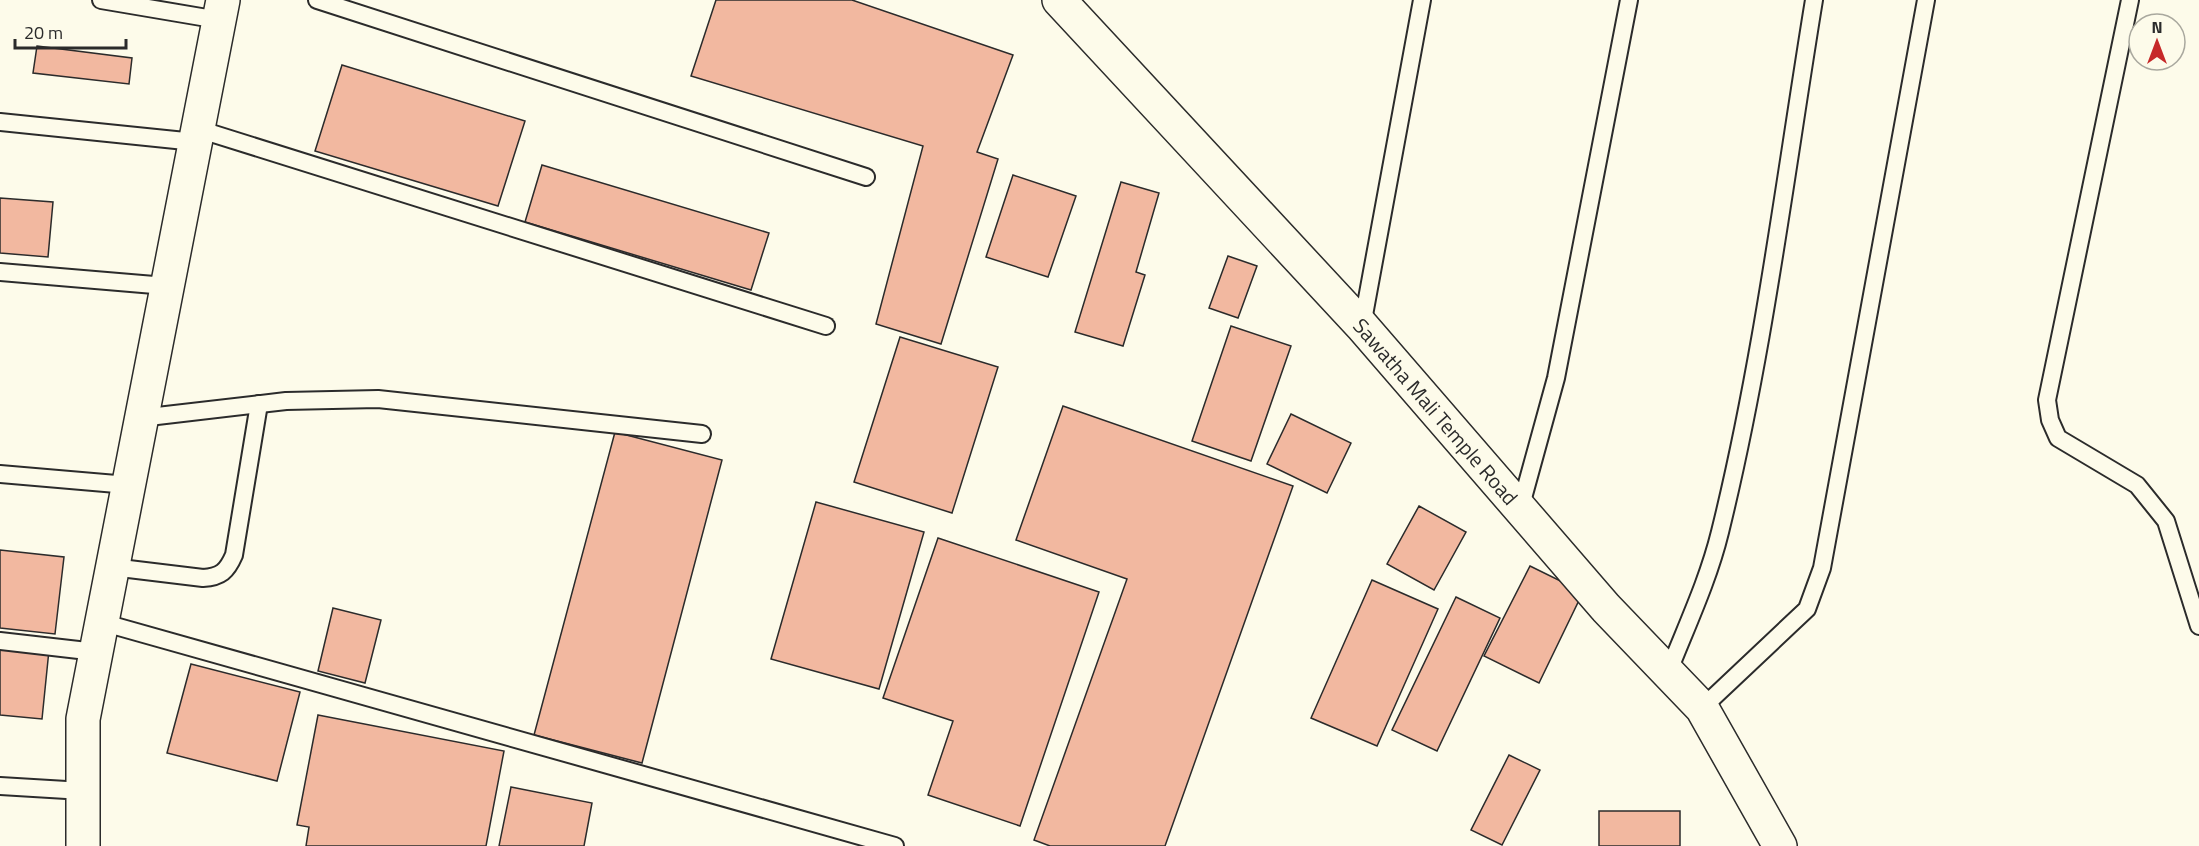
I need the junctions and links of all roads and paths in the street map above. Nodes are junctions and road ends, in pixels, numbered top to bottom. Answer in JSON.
{"nodes":[{"id":1,"x":101,"y":0,"type":"edge"},
{"id":2,"x":317,"y":0,"type":"edge"},
{"id":3,"x":1059,"y":0,"type":"edge"},
{"id":4,"x":1422,"y":0,"type":"edge"},
{"id":5,"x":1629,"y":0,"type":"edge"},
{"id":6,"x":1814,"y":0,"type":"edge"},
{"id":7,"x":1926,"y":0,"type":"edge"},
{"id":8,"x":2130,"y":0,"type":"edge"},
{"id":9,"x":221,"y":10,"type":"edge"},
{"id":10,"x":0,"y":122,"type":"edge"},
{"id":11,"x":196,"y":135,"type":"junction"},
{"id":12,"x":866,"y":177,"type":"dead end"},
{"id":13,"x":0,"y":272,"type":"edge"},
{"id":14,"x":166,"y":286,"type":"junction"},
{"id":15,"x":826,"y":326,"type":"dead end"},
{"id":16,"x":1362,"y":326,"type":"junction"},
{"id":17,"x":259,"y":404,"type":"junction"},
{"id":18,"x":141,"y":418,"type":"junction"},
{"id":19,"x":702,"y":434,"type":"dead end"},
{"id":20,"x":0,"y":474,"type":"edge"},
{"id":21,"x":128,"y":485,"type":"junction"},
{"id":22,"x":1520,"y":509,"type":"junction"},
{"id":23,"x":112,"y":567,"type":"junction"},
{"id":24,"x":2199,"y":626,"type":"edge"},
{"id":25,"x":99,"y":637,"type":"junction"},
{"id":26,"x":0,"y":641,"type":"edge"},
{"id":27,"x":1668,"y":673,"type":"junction"},
{"id":28,"x":1702,"y":708,"type":"junction"},
{"id":29,"x":0,"y":786,"type":"edge"},
{"id":30,"x":83,"y":791,"type":"junction"},
{"id":31,"x":83,"y":846,"type":"edge"},
{"id":32,"x":895,"y":846,"type":"edge"},
{"id":33,"x":1780,"y":846,"type":"edge"}],
"edges":[{"from":1,"to":9,"type":"lane"},
{"from":2,"to":12,"type":"lane"},
{"from":3,"to":16,"type":"street","name":"Sawatha Mali Temple Road"},
{"from":4,"to":16,"type":"lane"},
{"from":5,"to":22,"type":"lane"},
{"from":6,"to":27,"type":"lane"},
{"from":7,"to":28,"type":"lane"},
{"from":8,"to":24,"type":"lane"},
{"from":9,"to":11,"type":"street"},
{"from":10,"to":11,"type":"lane"},
{"from":11,"to":14,"type":"street"},
{"from":11,"to":15,"type":"lane"},
{"from":13,"to":14,"type":"lane"},
{"from":14,"to":18,"type":"street"},
{"from":16,"to":22,"type":"street","name":"Sawatha Mali Temple Road"},
{"from":17,"to":18,"type":"lane"},
{"from":17,"to":19,"type":"lane"},
{"from":17,"to":23,"type":"lane"},
{"from":18,"to":21,"type":"street"},
{"from":20,"to":21,"type":"lane"},
{"from":21,"to":23,"type":"street"},
{"from":22,"to":27,"type":"street","name":"Sawatha Mali Temple Road"},
{"from":23,"to":25,"type":"street"},
{"from":25,"to":26,"type":"lane"},
{"from":25,"to":30,"type":"street"},
{"from":25,"to":32,"type":"lane"},
{"from":27,"to":28,"type":"street","name":"Sawatha Mali Temple Road"},
{"from":28,"to":33,"type":"street","name":"Sawatha Mali Temple Road"},
{"from":29,"to":30,"type":"lane"},
{"from":30,"to":31,"type":"street"}]}
